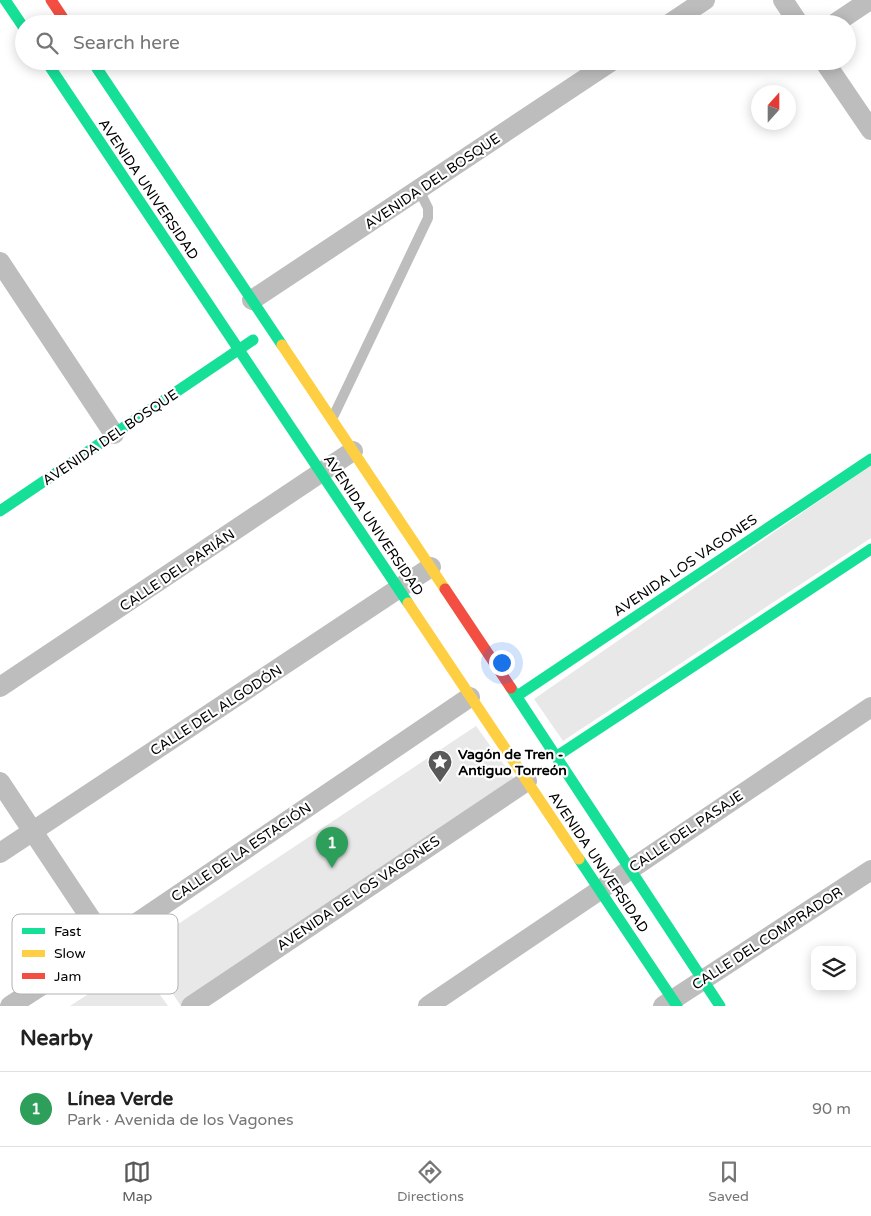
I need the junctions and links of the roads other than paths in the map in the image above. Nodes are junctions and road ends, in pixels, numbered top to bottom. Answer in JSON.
{"nodes":[{"id":1,"x":5,"y":0,"type":"edge"},
{"id":2,"x":51,"y":0,"type":"edge"},
{"id":3,"x":704,"y":0,"type":"edge"},
{"id":4,"x":783,"y":0,"type":"edge"},
{"id":5,"x":870,"y":0,"type":"edge"},
{"id":6,"x":15,"y":15,"type":"edge"},
{"id":7,"x":61,"y":15,"type":"edge"},
{"id":8,"x":682,"y":15,"type":"edge"},
{"id":9,"x":793,"y":15,"type":"edge"},
{"id":10,"x":848,"y":15,"type":"edge"},
{"id":11,"x":52,"y":70,"type":"edge"},
{"id":12,"x":98,"y":70,"type":"edge"},
{"id":13,"x":599,"y":70,"type":"edge"},
{"id":14,"x":830,"y":70,"type":"edge"},
{"id":15,"x":871,"y":130,"type":"edge"},
{"id":16,"x":419,"y":190,"type":"junction"},
{"id":17,"x":0,"y":262,"type":"edge"},
{"id":18,"x":252,"y":300,"type":"junction"},
{"id":19,"x":270,"y":328,"type":"junction"},
{"id":20,"x":238,"y":350,"type":"junction"},
{"id":21,"x":332,"y":419,"type":"junction"},
{"id":22,"x":114,"y":434,"type":"junction"},
{"id":23,"x":353,"y":451,"type":"junction"},
{"id":24,"x":871,"y":459,"type":"edge"},
{"id":25,"x":321,"y":474,"type":"junction"},
{"id":26,"x":0,"y":511,"type":"edge"},
{"id":27,"x":871,"y":548,"type":"edge"},
{"id":28,"x":431,"y":567,"type":"junction"},
{"id":29,"x":399,"y":590,"type":"junction"},
{"id":30,"x":0,"y":687,"type":"edge"},
{"id":31,"x":517,"y":696,"type":"junction"},
{"id":32,"x":470,"y":697,"type":"junction"},
{"id":33,"x":871,"y":707,"type":"edge"},
{"id":34,"x":557,"y":756,"type":"junction"},
{"id":35,"x":527,"y":781,"type":"junction"},
{"id":36,"x":0,"y":782,"type":"edge"},
{"id":37,"x":33,"y":831,"type":"junction"},
{"id":38,"x":0,"y":853,"type":"edge"},
{"id":39,"x":630,"y":869,"type":"junction"},
{"id":40,"x":871,"y":870,"type":"edge"},
{"id":41,"x":600,"y":890,"type":"junction"},
{"id":42,"x":88,"y":914,"type":"edge"},
{"id":43,"x":148,"y":914,"type":"edge"},
{"id":44,"x":704,"y":981,"type":"junction"},
{"id":45,"x":28,"y":994,"type":"edge"},
{"id":46,"x":671,"y":1004,"type":"edge"},
{"id":47,"x":10,"y":1006,"type":"edge"},
{"id":48,"x":191,"y":1006,"type":"edge"},
{"id":49,"x":428,"y":1006,"type":"edge"},
{"id":50,"x":720,"y":1006,"type":"edge"}],
"edges":[{"from":1,"to":6,"type":"main road"},
{"from":2,"to":7,"type":"main road"},
{"from":3,"to":8,"type":"street"},
{"from":4,"to":9,"type":"street"},
{"from":5,"to":10,"type":"street"},
{"from":11,"to":20,"type":"main road","name":"AVENIDA UNIVERSIDAD"},
{"from":12,"to":18,"type":"main road","name":"AVENIDA UNIVERSIDAD"},
{"from":13,"to":16,"type":"street","name":"AVENIDA DEL BOSQUE"},
{"from":14,"to":15,"type":"street"},
{"from":16,"to":18,"type":"street","name":"AVENIDA DEL BOSQUE"},
{"from":16,"to":21,"type":"lane"},
{"from":17,"to":22,"type":"street"},
{"from":18,"to":19,"type":"main road","name":"AVENIDA UNIVERSIDAD"},
{"from":19,"to":20,"type":"main road","name":"AVENIDA DEL BOSQUE"},
{"from":19,"to":21,"type":"main road","name":"AVENIDA UNIVERSIDAD"},
{"from":20,"to":22,"type":"main road","name":"AVENIDA DEL BOSQUE"},
{"from":20,"to":25,"type":"main road","name":"AVENIDA UNIVERSIDAD"},
{"from":21,"to":23,"type":"main road","name":"AVENIDA UNIVERSIDAD"},
{"from":22,"to":26,"type":"main road","name":"AVENIDA DEL BOSQUE"},
{"from":23,"to":25,"type":"street","name":"CALLE DEL PARIÁN"},
{"from":23,"to":28,"type":"main road","name":"AVENIDA UNIVERSIDAD"},
{"from":24,"to":31,"type":"main road","name":"AVENIDA LOS VAGONES"},
{"from":25,"to":29,"type":"main road","name":"AVENIDA UNIVERSIDAD"},
{"from":25,"to":30,"type":"street","name":"CALLE DEL PARIÁN"},
{"from":27,"to":34,"type":"main road"},
{"from":28,"to":29,"type":"street","name":"CALLE DEL ALGODÓN"},
{"from":28,"to":31,"type":"main road","name":"AVENIDA UNIVERSIDAD"},
{"from":29,"to":32,"type":"main road","name":"AVENIDA UNIVERSIDAD"},
{"from":29,"to":37,"type":"street","name":"CALLE DEL ALGODÓN"},
{"from":31,"to":34,"type":"main road","name":"AVENIDA UNIVERSIDAD"},
{"from":32,"to":35,"type":"main road","name":"AVENIDA UNIVERSIDAD"},
{"from":32,"to":43,"type":"street","name":"CALLE DE LA ESTACIÓN"},
{"from":33,"to":39,"type":"street","name":"CALLE DEL PASAJE"},
{"from":34,"to":39,"type":"main road","name":"AVENIDA UNIVERSIDAD"},
{"from":35,"to":41,"type":"main road","name":"AVENIDA UNIVERSIDAD"},
{"from":35,"to":48,"type":"street","name":"AVENIDA DE LOS VAGONES"},
{"from":36,"to":37,"type":"street"},
{"from":37,"to":38,"type":"street","name":"CALLE DEL ALGODÓN"},
{"from":37,"to":42,"type":"street"},
{"from":39,"to":41,"type":"street","name":"CALLE DEL PASAJE"},
{"from":39,"to":44,"type":"main road","name":"AVENIDA UNIVERSIDAD"},
{"from":40,"to":44,"type":"street","name":"CALLE DEL COMPRADOR"},
{"from":41,"to":46,"type":"main road","name":"AVENIDA UNIVERSIDAD"},
{"from":41,"to":49,"type":"street","name":"CALLE DEL PASAJE"},
{"from":44,"to":46,"type":"street","name":"CALLE DEL COMPRADOR"},
{"from":44,"to":50,"type":"main road","name":"AVENIDA UNIVERSIDAD"},
{"from":45,"to":47,"type":"street","name":"CALLE DE LA ESTACIÓN"}]}
